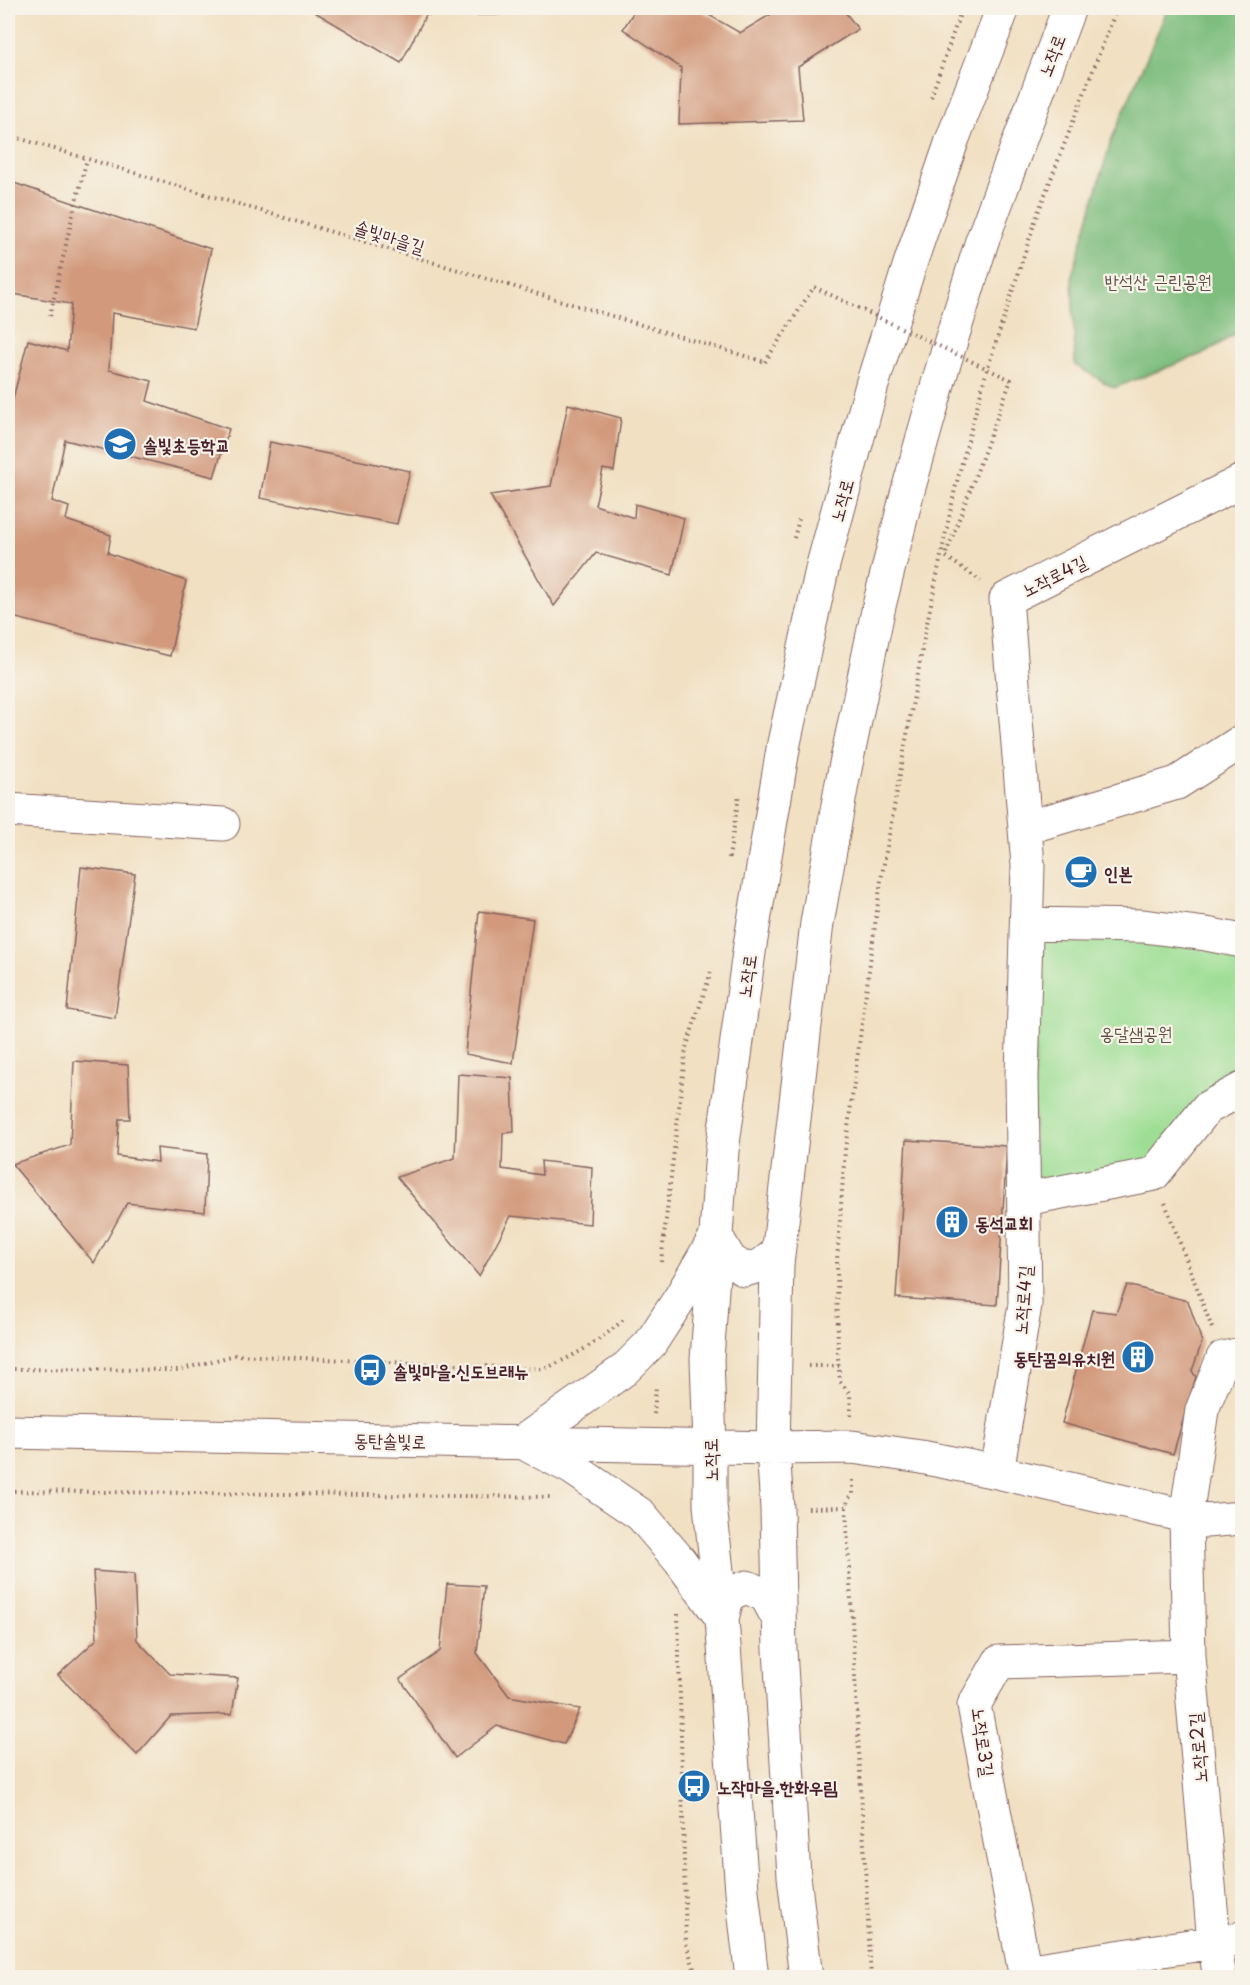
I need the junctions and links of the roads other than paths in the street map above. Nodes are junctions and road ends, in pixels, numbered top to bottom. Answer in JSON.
{"nodes":[{"id":1,"x":1003,"y":8,"type":"edge"},
{"id":2,"x":1069,"y":8,"type":"edge"},
{"id":3,"x":1242,"y":481,"type":"edge"},
{"id":4,"x":1242,"y":741,"type":"edge"},
{"id":5,"x":8,"y":810,"type":"edge"},
{"id":6,"x":224,"y":824,"type":"dead end"},
{"id":7,"x":1025,"y":828,"type":"junction"},
{"id":8,"x":1027,"y":924,"type":"junction"},
{"id":9,"x":1242,"y":941,"type":"edge"},
{"id":10,"x":1242,"y":1089,"type":"edge"},
{"id":11,"x":1025,"y":1199,"type":"junction"},
{"id":12,"x":716,"y":1236,"type":"junction"},
{"id":13,"x":778,"y":1252,"type":"junction"},
{"id":14,"x":1233,"y":1356,"type":"edge"},
{"id":15,"x":8,"y":1432,"type":"edge"},
{"id":16,"x":522,"y":1442,"type":"junction"},
{"id":17,"x":711,"y":1446,"type":"junction"},
{"id":18,"x":773,"y":1448,"type":"junction"},
{"id":19,"x":997,"y":1472,"type":"junction"},
{"id":20,"x":1186,"y":1517,"type":"junction"},
{"id":21,"x":1242,"y":1518,"type":"edge"},
{"id":22,"x":722,"y":1618,"type":"junction"},
{"id":23,"x":780,"y":1620,"type":"junction"},
{"id":24,"x":1189,"y":1656,"type":"junction"},
{"id":25,"x":1228,"y":1940,"type":"edge"},
{"id":26,"x":1025,"y":1974,"type":"edge"},
{"id":27,"x":752,"y":1977,"type":"edge"},
{"id":28,"x":806,"y":1977,"type":"edge"},
{"id":29,"x":1220,"y":1977,"type":"edge"}],
"edges":[{"from":1,"to":12,"type":"street","name":"노작로"},
{"from":2,"to":13,"type":"street","name":"노작로"},
{"from":3,"to":7,"type":"street","name":"노작로4길"},
{"from":4,"to":7,"type":"street"},
{"from":5,"to":6,"type":"street"},
{"from":7,"to":8,"type":"street","name":"노작로4길"},
{"from":8,"to":9,"type":"street"},
{"from":8,"to":11,"type":"street","name":"노작로4길"},
{"from":10,"to":11,"type":"street"},
{"from":11,"to":19,"type":"street","name":"노작로4길"},
{"from":12,"to":13,"type":"street"},
{"from":12,"to":16,"type":"street"},
{"from":12,"to":17,"type":"street","name":"노작로"},
{"from":13,"to":18,"type":"street","name":"노작로"},
{"from":14,"to":20,"type":"street"},
{"from":15,"to":16,"type":"street","name":"동탄솔빛로"},
{"from":16,"to":17,"type":"street","name":"동탄솔빛로"},
{"from":16,"to":22,"type":"street"},
{"from":17,"to":18,"type":"street","name":"동탄솔빛로"},
{"from":17,"to":22,"type":"street","name":"노작로"},
{"from":18,"to":19,"type":"street"},
{"from":18,"to":23,"type":"street","name":"노작로"},
{"from":19,"to":20,"type":"street"},
{"from":20,"to":21,"type":"street"},
{"from":20,"to":24,"type":"street","name":"노작로2길"},
{"from":22,"to":23,"type":"street"},
{"from":22,"to":27,"type":"street","name":"노작로"},
{"from":23,"to":28,"type":"street","name":"노작로"},
{"from":24,"to":25,"type":"street","name":"노작로2길"},
{"from":24,"to":26,"type":"street","name":"노작로3길"},
{"from":25,"to":26,"type":"street"},
{"from":25,"to":29,"type":"street","name":"노작로2길"}]}
